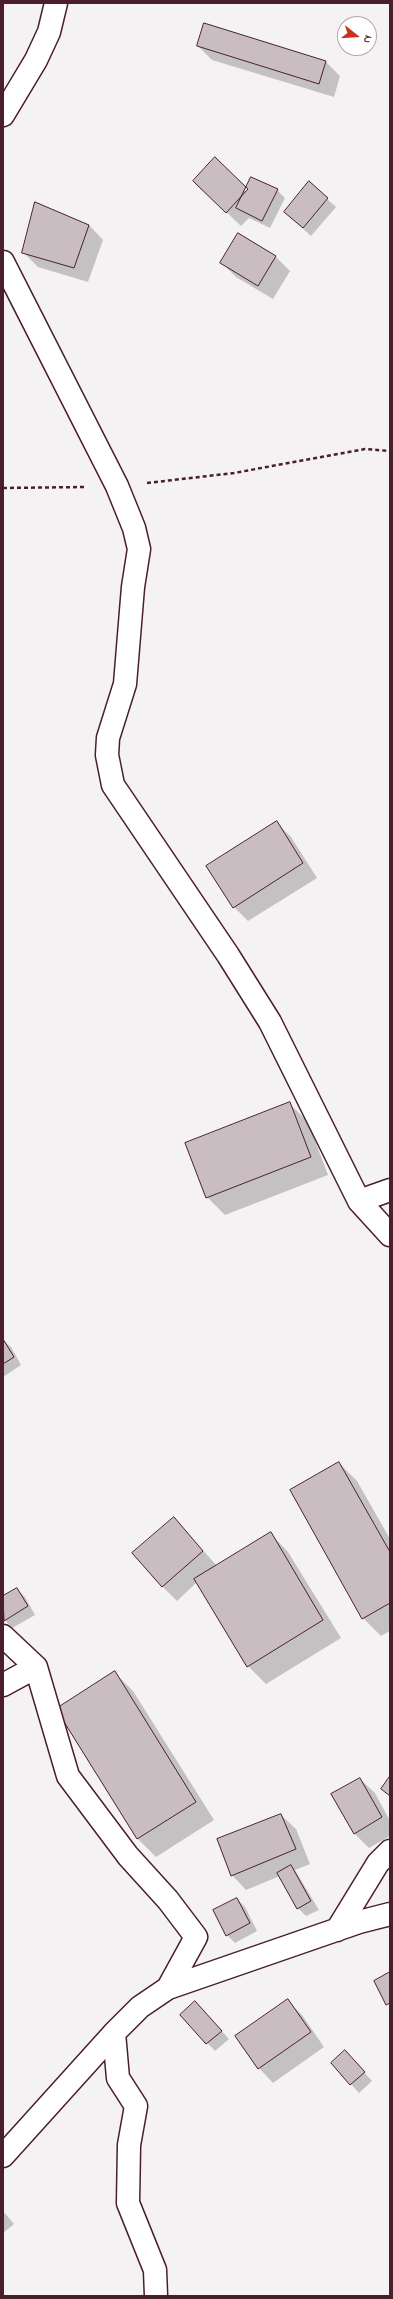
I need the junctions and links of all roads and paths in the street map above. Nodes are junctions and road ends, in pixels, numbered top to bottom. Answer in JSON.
{"nodes":[{"id":1,"x":56,"y":3,"type":"edge"},
{"id":2,"x":3,"y":115,"type":"edge"},
{"id":3,"x":3,"y":262,"type":"edge"},
{"id":4,"x":390,"y":451,"type":"edge"},
{"id":5,"x":117,"y":486,"type":"junction"},
{"id":6,"x":3,"y":488,"type":"edge"},
{"id":7,"x":390,"y":1190,"type":"edge"},
{"id":8,"x":359,"y":1201,"type":"junction"},
{"id":9,"x":390,"y":1235,"type":"edge"},
{"id":10,"x":3,"y":1636,"type":"edge"},
{"id":11,"x":36,"y":1667,"type":"junction"},
{"id":12,"x":3,"y":1685,"type":"edge"},
{"id":13,"x":390,"y":1851,"type":"edge"},
{"id":14,"x":390,"y":1914,"type":"edge"},
{"id":15,"x":337,"y":1930,"type":"junction"},
{"id":16,"x":168,"y":1988,"type":"junction"},
{"id":17,"x":114,"y":2033,"type":"junction"},
{"id":18,"x":3,"y":2156,"type":"edge"},
{"id":19,"x":156,"y":2296,"type":"edge"}],
"edges":[{"from":1,"to":2,"type":"street"},
{"from":3,"to":5,"type":"street"},
{"from":4,"to":5,"type":"path"},
{"from":5,"to":6,"type":"path"},
{"from":5,"to":8,"type":"street"},
{"from":7,"to":8,"type":"street"},
{"from":8,"to":9,"type":"street"},
{"from":10,"to":11,"type":"street"},
{"from":11,"to":12,"type":"street"},
{"from":11,"to":16,"type":"street"},
{"from":13,"to":15,"type":"street"},
{"from":14,"to":15,"type":"street"},
{"from":15,"to":16,"type":"street"},
{"from":16,"to":17,"type":"street"},
{"from":17,"to":18,"type":"street"},
{"from":17,"to":19,"type":"street"}]}
